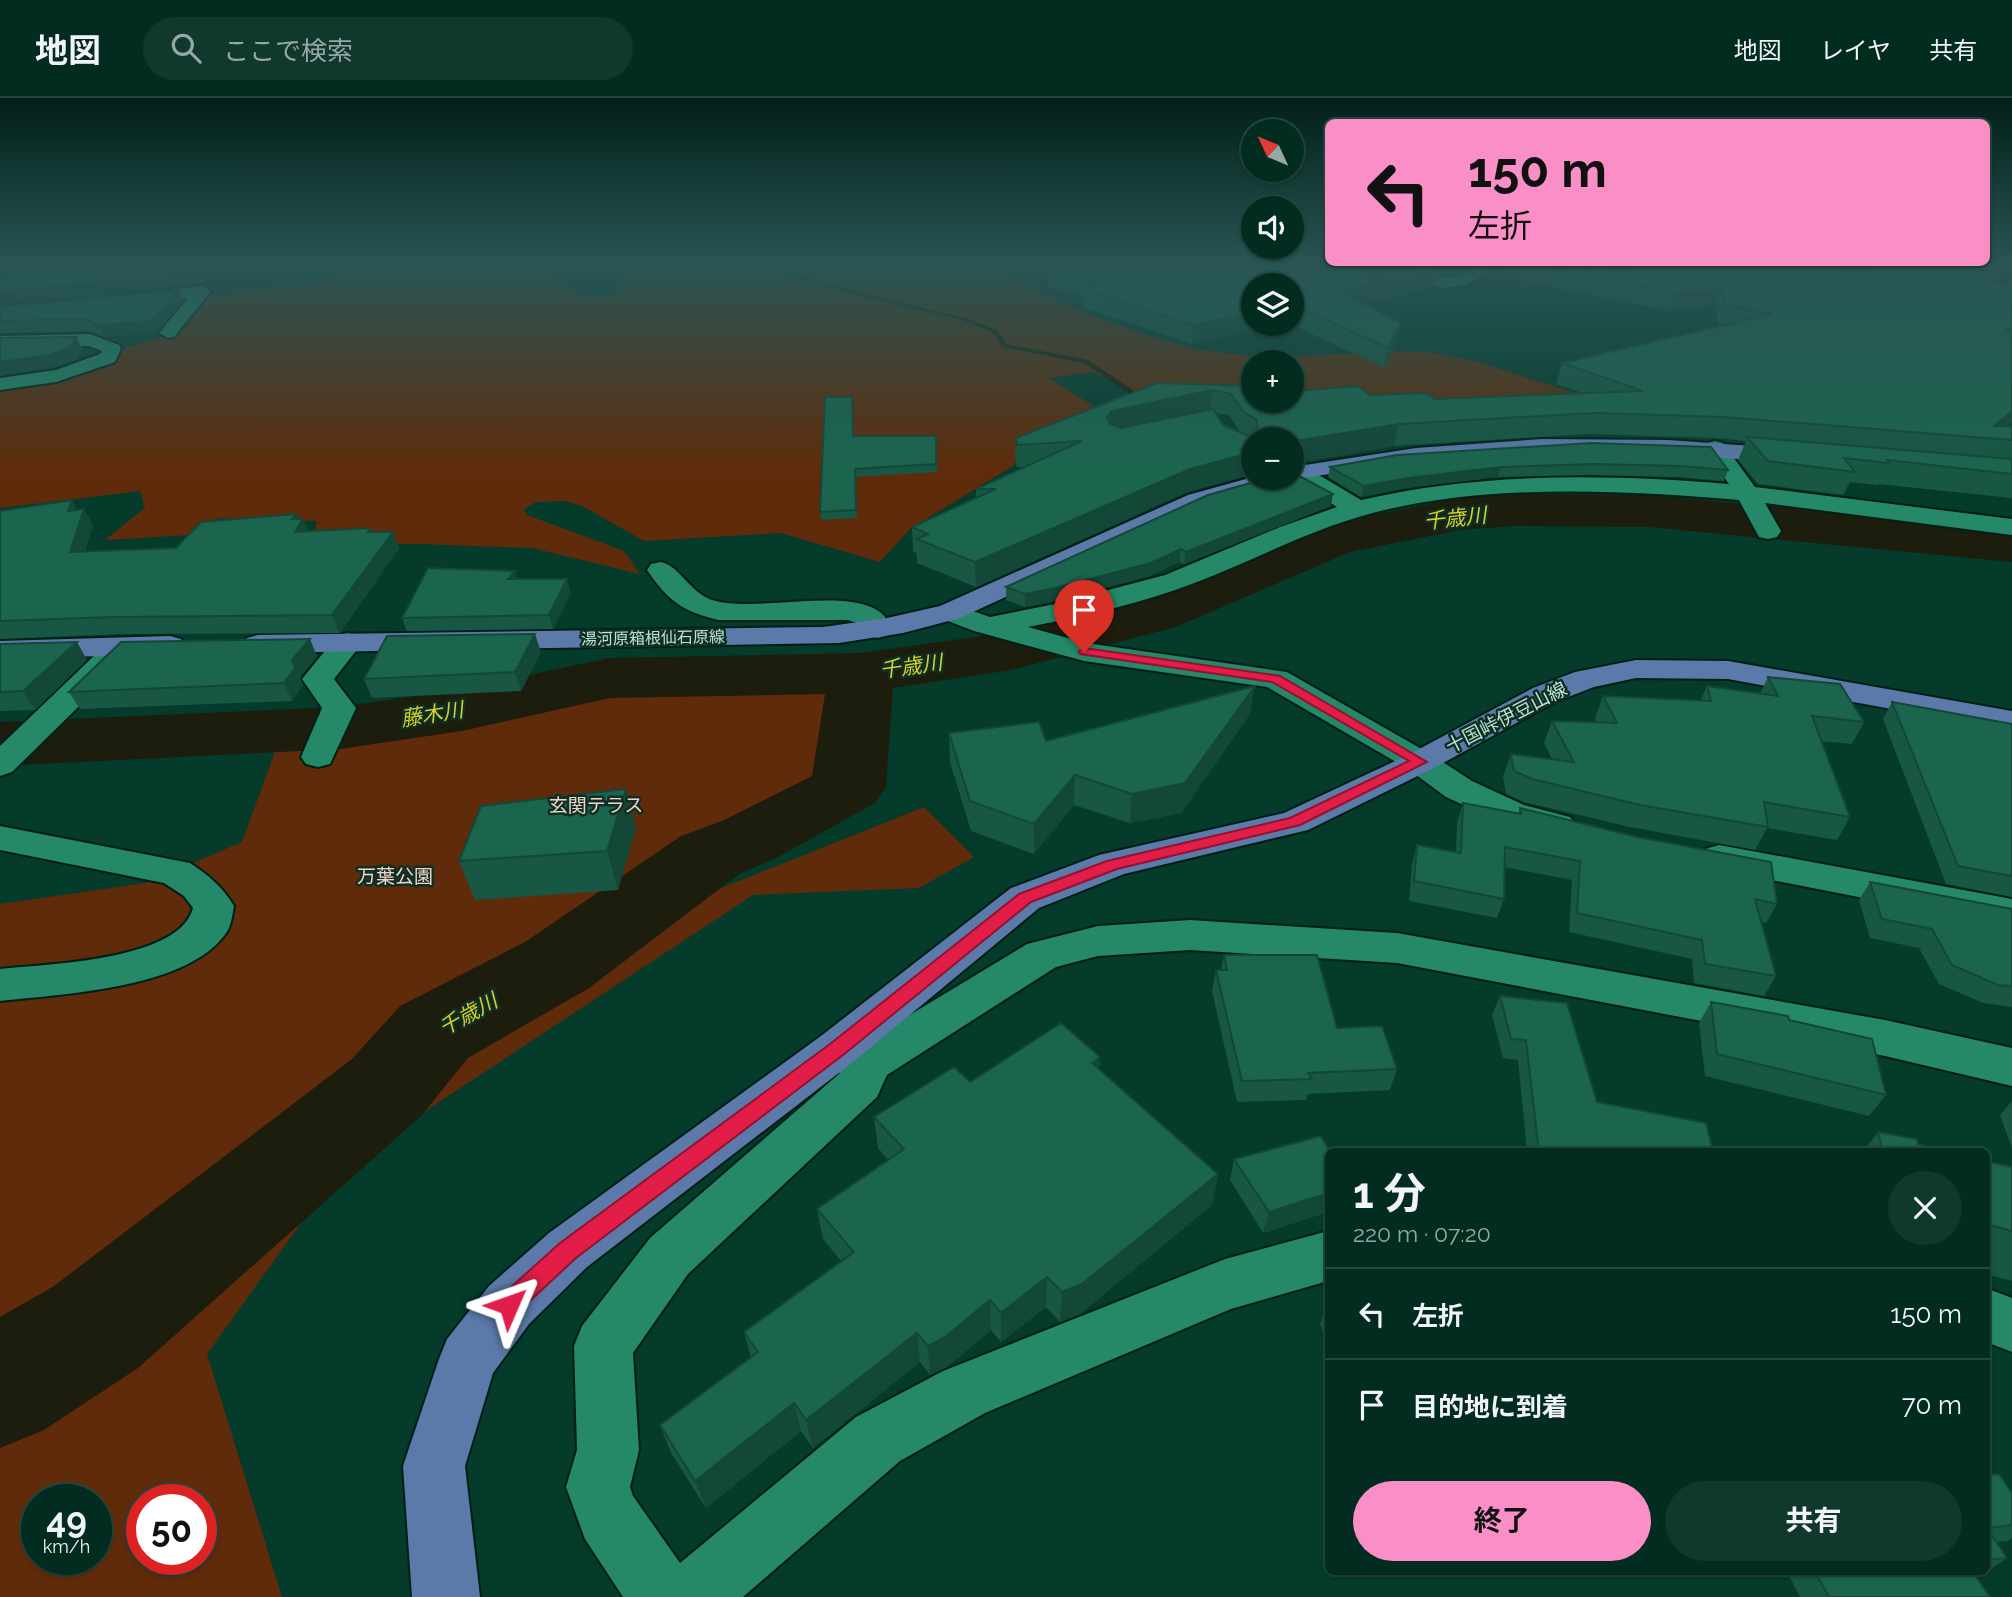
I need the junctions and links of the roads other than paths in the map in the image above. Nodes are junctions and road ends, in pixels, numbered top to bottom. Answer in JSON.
{"nodes":[{"id":1,"x":0,"y":342,"type":"edge"},
{"id":2,"x":0,"y":384,"type":"edge"},
{"id":3,"x":1716,"y":448,"type":"junction"},
{"id":4,"x":1810,"y":457,"type":"edge"},
{"id":5,"x":1304,"y":472,"type":"edge"},
{"id":6,"x":1304,"y":479,"type":"edge"},
{"id":7,"x":1241,"y":488,"type":"edge"},
{"id":8,"x":1750,"y":496,"type":"junction"},
{"id":9,"x":1359,"y":509,"type":"junction"},
{"id":10,"x":2012,"y":527,"type":"edge"},
{"id":11,"x":1768,"y":531,"type":"dead end"},
{"id":12,"x":661,"y":570,"type":"dead end"},
{"id":13,"x":950,"y":612,"type":"junction"},
{"id":14,"x":996,"y":627,"type":"junction"},
{"id":15,"x":878,"y":629,"type":"junction"},
{"id":16,"x":348,"y":642,"type":"junction"},
{"id":17,"x":123,"y":646,"type":"junction"},
{"id":18,"x":0,"y":650,"type":"edge"},
{"id":19,"x":2012,"y":721,"type":"edge"},
{"id":20,"x":320,"y":753,"type":"dead end"},
{"id":21,"x":1420,"y":762,"type":"junction"},
{"id":22,"x":0,"y":765,"type":"edge"},
{"id":23,"x":1589,"y":833,"type":"edge"},
{"id":24,"x":0,"y":838,"type":"edge"},
{"id":25,"x":1683,"y":852,"type":"edge"},
{"id":26,"x":2012,"y":913,"type":"edge"},
{"id":27,"x":0,"y":985,"type":"edge"},
{"id":28,"x":852,"y":1057,"type":"junction"},
{"id":29,"x":2012,"y":1067,"type":"edge"},
{"id":30,"x":1325,"y":1257,"type":"edge"},
{"id":31,"x":1990,"y":1317,"type":"edge"},
{"id":32,"x":2012,"y":1325,"type":"edge"},
{"id":33,"x":446,"y":1597,"type":"edge"},
{"id":34,"x":663,"y":1597,"type":"edge"},
{"id":35,"x":691,"y":1597,"type":"edge"}],
"edges":[{"from":1,"to":2,"type":"street"},
{"from":3,"to":4,"type":"main road","name":"湯河原箱根仙石原線"},
{"from":3,"to":5,"type":"main road","name":"湯河原箱根仙石原線"},
{"from":3,"to":8,"type":"street"},
{"from":6,"to":9,"type":"street"},
{"from":7,"to":13,"type":"main road","name":"湯河原箱根仙石原線"},
{"from":8,"to":9,"type":"street"},
{"from":8,"to":10,"type":"street"},
{"from":8,"to":11,"type":"street"},
{"from":9,"to":14,"type":"street"},
{"from":12,"to":15,"type":"street"},
{"from":13,"to":14,"type":"street"},
{"from":13,"to":15,"type":"main road","name":"湯河原箱根仙石原線"},
{"from":14,"to":21,"type":"street"},
{"from":15,"to":16,"type":"main road","name":"湯河原箱根仙石原線"},
{"from":16,"to":17,"type":"main road","name":"湯河原箱根仙石原線"},
{"from":16,"to":20,"type":"street"},
{"from":17,"to":18,"type":"main road","name":"湯河原箱根仙石原線"},
{"from":17,"to":22,"type":"street"},
{"from":19,"to":21,"type":"main road","name":"十国峠伊豆山線"},
{"from":21,"to":23,"type":"street"},
{"from":21,"to":28,"type":"main road","name":"十国峠伊豆山線"},
{"from":24,"to":27,"type":"street"},
{"from":25,"to":26,"type":"street"},
{"from":28,"to":29,"type":"street"},
{"from":28,"to":33,"type":"main road","name":"十国峠伊豆山線"},
{"from":28,"to":34,"type":"street"},
{"from":30,"to":35,"type":"street"},
{"from":31,"to":32,"type":"street"}]}
